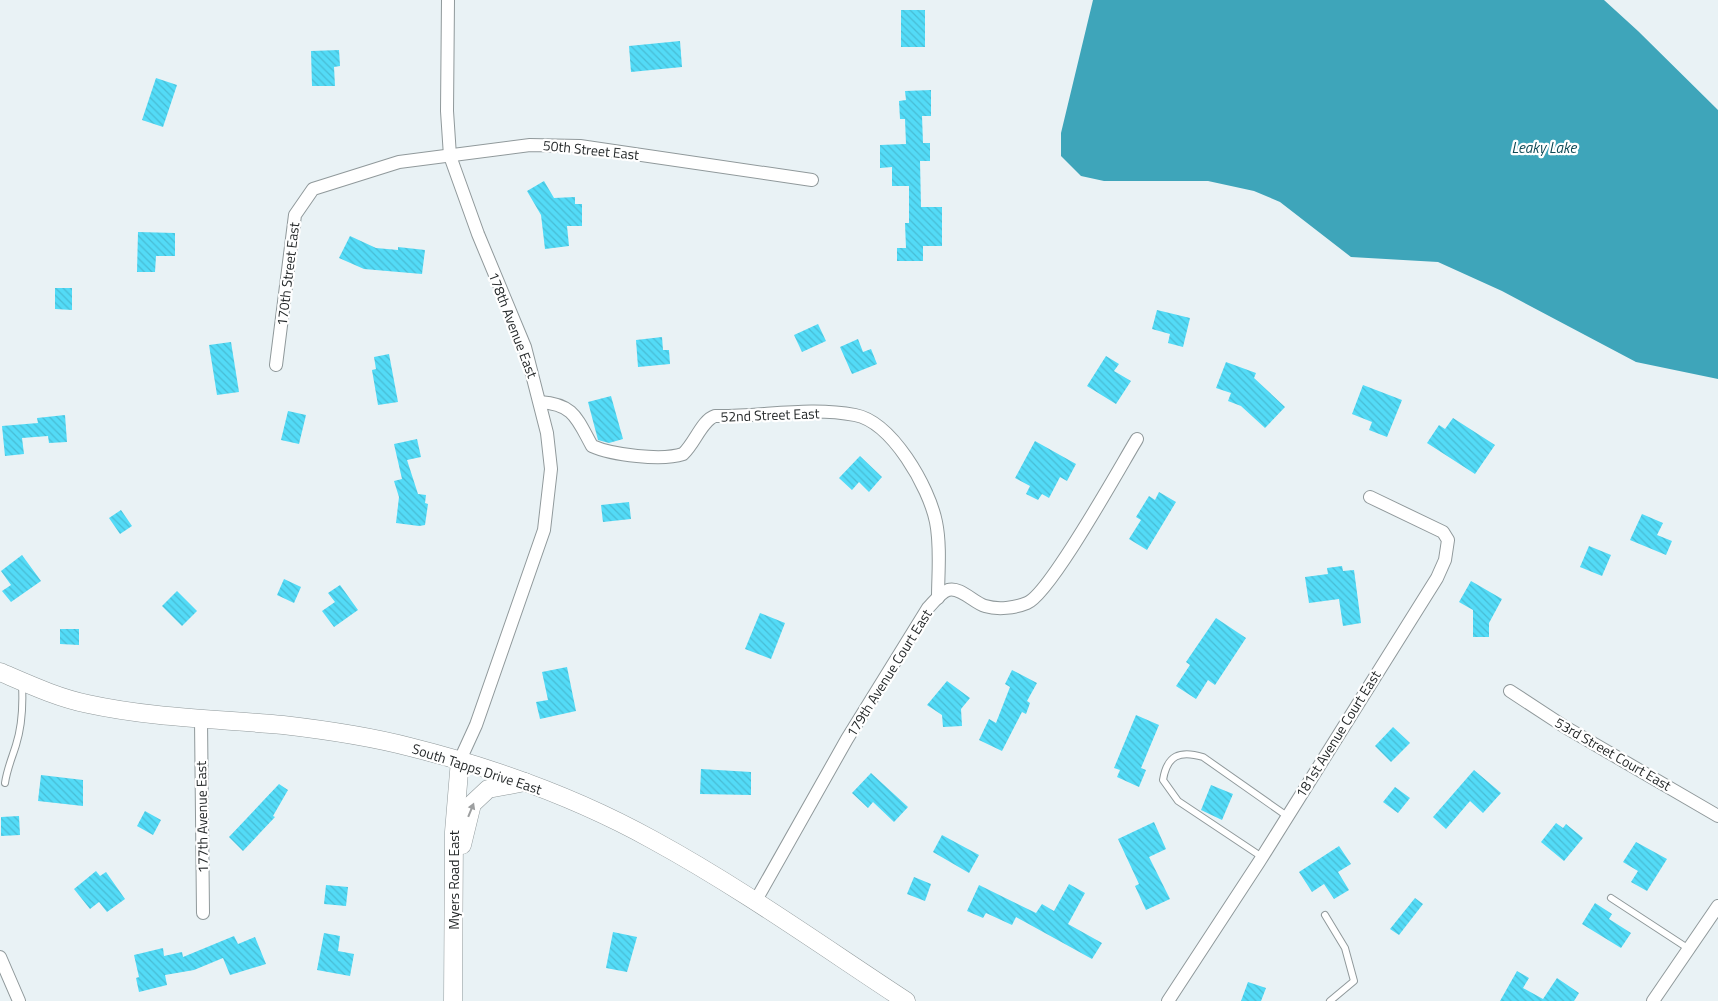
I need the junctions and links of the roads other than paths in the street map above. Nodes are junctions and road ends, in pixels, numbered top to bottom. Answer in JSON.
{"nodes":[{"id":1,"x":448,"y":0,"type":"edge"},
{"id":2,"x":450,"y":156,"type":"junction"},
{"id":3,"x":812,"y":180,"type":"dead end"},
{"id":4,"x":314,"y":189,"type":"joint"},
{"id":5,"x":276,"y":365,"type":"dead end"},
{"id":6,"x":540,"y":402,"type":"junction"},
{"id":7,"x":1137,"y":439,"type":"dead end"},
{"id":8,"x":1370,"y":497,"type":"dead end"},
{"id":9,"x":938,"y":598,"type":"junction"},
{"id":10,"x":0,"y":672,"type":"edge"},
{"id":11,"x":22,"y":681,"type":"junction"},
{"id":12,"x":1510,"y":692,"type":"dead end"},
{"id":13,"x":201,"y":720,"type":"junction"},
{"id":14,"x":460,"y":760,"type":"junction"},
{"id":15,"x":525,"y":782,"type":"junction"},
{"id":16,"x":5,"y":783,"type":"dead end"},
{"id":17,"x":1287,"y":816,"type":"junction"},
{"id":18,"x":1718,"y":816,"type":"edge"},
{"id":19,"x":1262,"y":857,"type":"junction"},
{"id":20,"x":454,"y":874,"type":"junction"},
{"id":21,"x":1611,"y":898,"type":"dead end"},
{"id":22,"x":755,"y":902,"type":"junction"},
{"id":23,"x":1718,"y":906,"type":"edge"},
{"id":24,"x":203,"y":913,"type":"dead end"},
{"id":25,"x":1325,"y":915,"type":"dead end"},
{"id":26,"x":1689,"y":949,"type":"junction"},
{"id":27,"x":0,"y":956,"type":"edge"},
{"id":28,"x":900,"y":1000,"type":"edge"},
{"id":29,"x":20,"y":1001,"type":"edge"},
{"id":30,"x":454,"y":1001,"type":"edge"},
{"id":31,"x":1168,"y":1001,"type":"edge"},
{"id":32,"x":1330,"y":1001,"type":"edge"},
{"id":33,"x":1653,"y":1001,"type":"edge"}],
"edges":[{"from":1,"to":2,"type":"street","name":"178th Avenue East"},
{"from":2,"to":3,"type":"street","name":"50th Street East"},
{"from":2,"to":4,"type":"street","name":"50th Street East"},
{"from":2,"to":6,"type":"street","name":"178th Avenue East"},
{"from":4,"to":5,"type":"street","name":"170th Street East"},
{"from":6,"to":9,"type":"street","name":"52nd Street East"},
{"from":6,"to":14,"type":"street","name":"178th Avenue East"},
{"from":7,"to":9,"type":"street","name":"179th Avenue Court East"},
{"from":8,"to":17,"type":"street","name":"181st Avenue Court East"},
{"from":9,"to":22,"type":"street","name":"179th Avenue Court East"},
{"from":10,"to":11,"type":"street","name":"South Tapps Drive East"},
{"from":11,"to":13,"type":"street","name":"South Tapps Drive East"},
{"from":11,"to":16,"type":"lane"},
{"from":12,"to":18,"type":"street","name":"53rd Street Court East"},
{"from":13,"to":14,"type":"street","name":"South Tapps Drive East"},
{"from":13,"to":24,"type":"street","name":"177th Avenue East"},
{"from":14,"to":15,"type":"street","name":"South Tapps Drive East"},
{"from":14,"to":20,"type":"street","name":"Myers Road East"},
{"from":20,"to":15,"type":"street","one_way":true},
{"from":15,"to":22,"type":"street","name":"South Tapps Drive East"},
{"from":17,"to":19,"type":"street","name":"181st Avenue Court East"},
{"from":17,"to":19,"type":"lane"},
{"from":19,"to":31,"type":"street","name":"181st Avenue Court East"},
{"from":20,"to":30,"type":"street","name":"Myers Road East"},
{"from":21,"to":26,"type":"lane"},
{"from":22,"to":28,"type":"street","name":"South Tapps Drive East"},
{"from":23,"to":26,"type":"street"},
{"from":25,"to":32,"type":"lane"},
{"from":26,"to":33,"type":"street"},
{"from":27,"to":29,"type":"street"}]}
